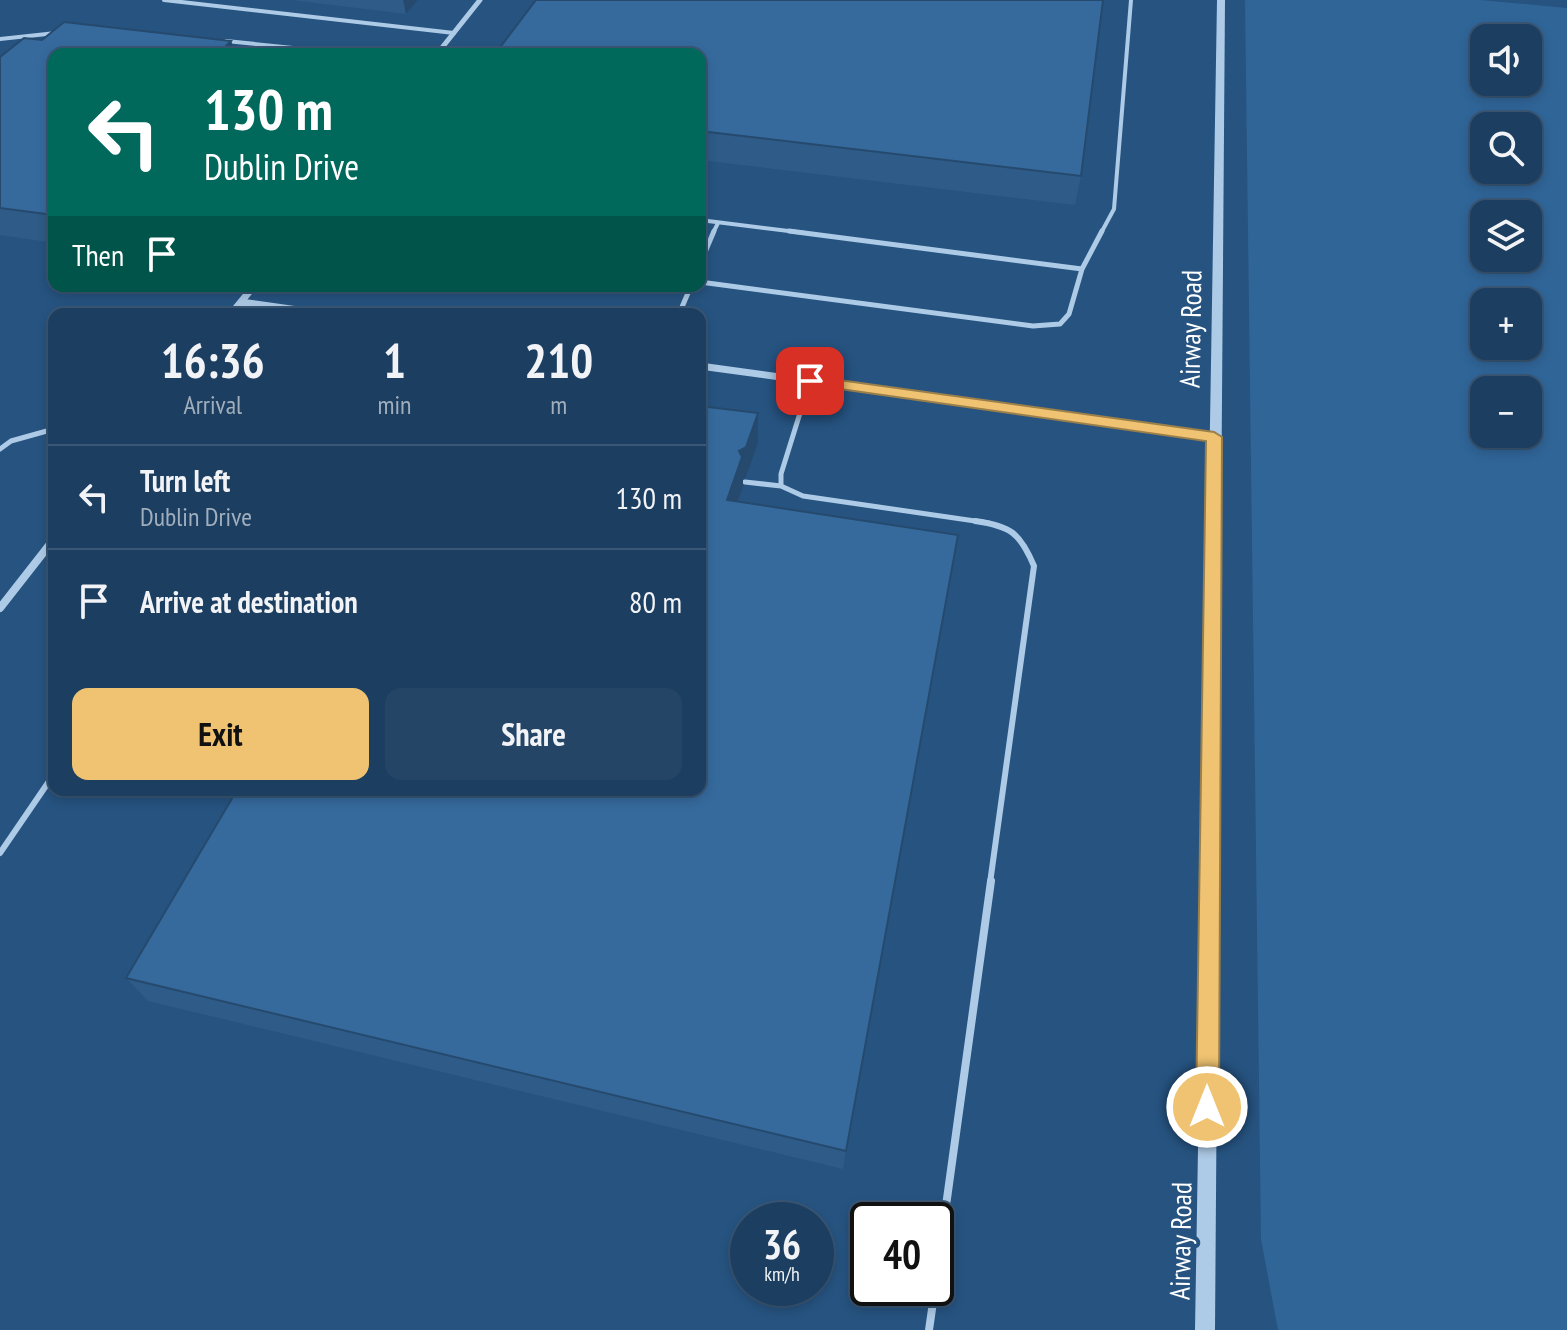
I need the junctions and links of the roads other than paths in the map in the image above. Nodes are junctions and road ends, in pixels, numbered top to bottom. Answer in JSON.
{"nodes":[{"id":1,"x":164,"y":0,"type":"edge"},
{"id":2,"x":480,"y":0,"type":"edge"},
{"id":3,"x":1131,"y":0,"type":"edge"},
{"id":4,"x":1221,"y":0,"type":"edge"},
{"id":5,"x":65,"y":33,"type":"edge"},
{"id":6,"x":454,"y":33,"type":"junction"},
{"id":7,"x":0,"y":39,"type":"edge"},
{"id":8,"x":218,"y":40,"type":"edge"},
{"id":9,"x":295,"y":48,"type":"edge"},
{"id":10,"x":442,"y":48,"type":"edge"},
{"id":11,"x":706,"y":221,"type":"edge"},
{"id":12,"x":718,"y":223,"type":"junction"},
{"id":13,"x":706,"y":250,"type":"edge"},
{"id":14,"x":1082,"y":269,"type":"junction"},
{"id":15,"x":706,"y":283,"type":"edge"},
{"id":16,"x":249,"y":292,"type":"edge"},
{"id":17,"x":241,"y":302,"type":"junction"},
{"id":18,"x":236,"y":308,"type":"edge"},
{"id":19,"x":284,"y":308,"type":"edge"},
{"id":20,"x":706,"y":367,"type":"edge"},
{"id":21,"x":810,"y":381,"type":"junction"},
{"id":22,"x":48,"y":431,"type":"edge"},
{"id":23,"x":1214,"y":437,"type":"junction"},
{"id":24,"x":0,"y":449,"type":"edge"},
{"id":25,"x":745,"y":482,"type":"edge"},
{"id":26,"x":781,"y":486,"type":"junction"},
{"id":27,"x":48,"y":547,"type":"edge"},
{"id":28,"x":0,"y":608,"type":"edge"},
{"id":29,"x":48,"y":783,"type":"edge"},
{"id":30,"x":0,"y":853,"type":"edge"},
{"id":31,"x":946,"y":1202,"type":"edge"},
{"id":32,"x":932,"y":1306,"type":"edge"},
{"id":33,"x":929,"y":1330,"type":"edge"},
{"id":34,"x":1205,"y":1330,"type":"edge"}],
"edges":[{"from":1,"to":6,"type":"lane"},
{"from":2,"to":6,"type":"street"},
{"from":3,"to":14,"type":"lane"},
{"from":4,"to":23,"type":"street","name":"Airway Road"},
{"from":5,"to":7,"type":"lane"},
{"from":6,"to":10,"type":"street"},
{"from":8,"to":9,"type":"lane"},
{"from":11,"to":12,"type":"lane"},
{"from":12,"to":13,"type":"lane"},
{"from":12,"to":14,"type":"lane"},
{"from":14,"to":15,"type":"lane"},
{"from":16,"to":17,"type":"street"},
{"from":17,"to":18,"type":"street"},
{"from":17,"to":19,"type":"street"},
{"from":20,"to":21,"type":"street"},
{"from":21,"to":23,"type":"street"},
{"from":21,"to":26,"type":"lane"},
{"from":22,"to":24,"type":"lane"},
{"from":23,"to":34,"type":"street","name":"Airway Road"},
{"from":25,"to":26,"type":"lane"},
{"from":26,"to":31,"type":"lane"},
{"from":27,"to":28,"type":"street"},
{"from":29,"to":30,"type":"lane"},
{"from":32,"to":33,"type":"lane"}]}
